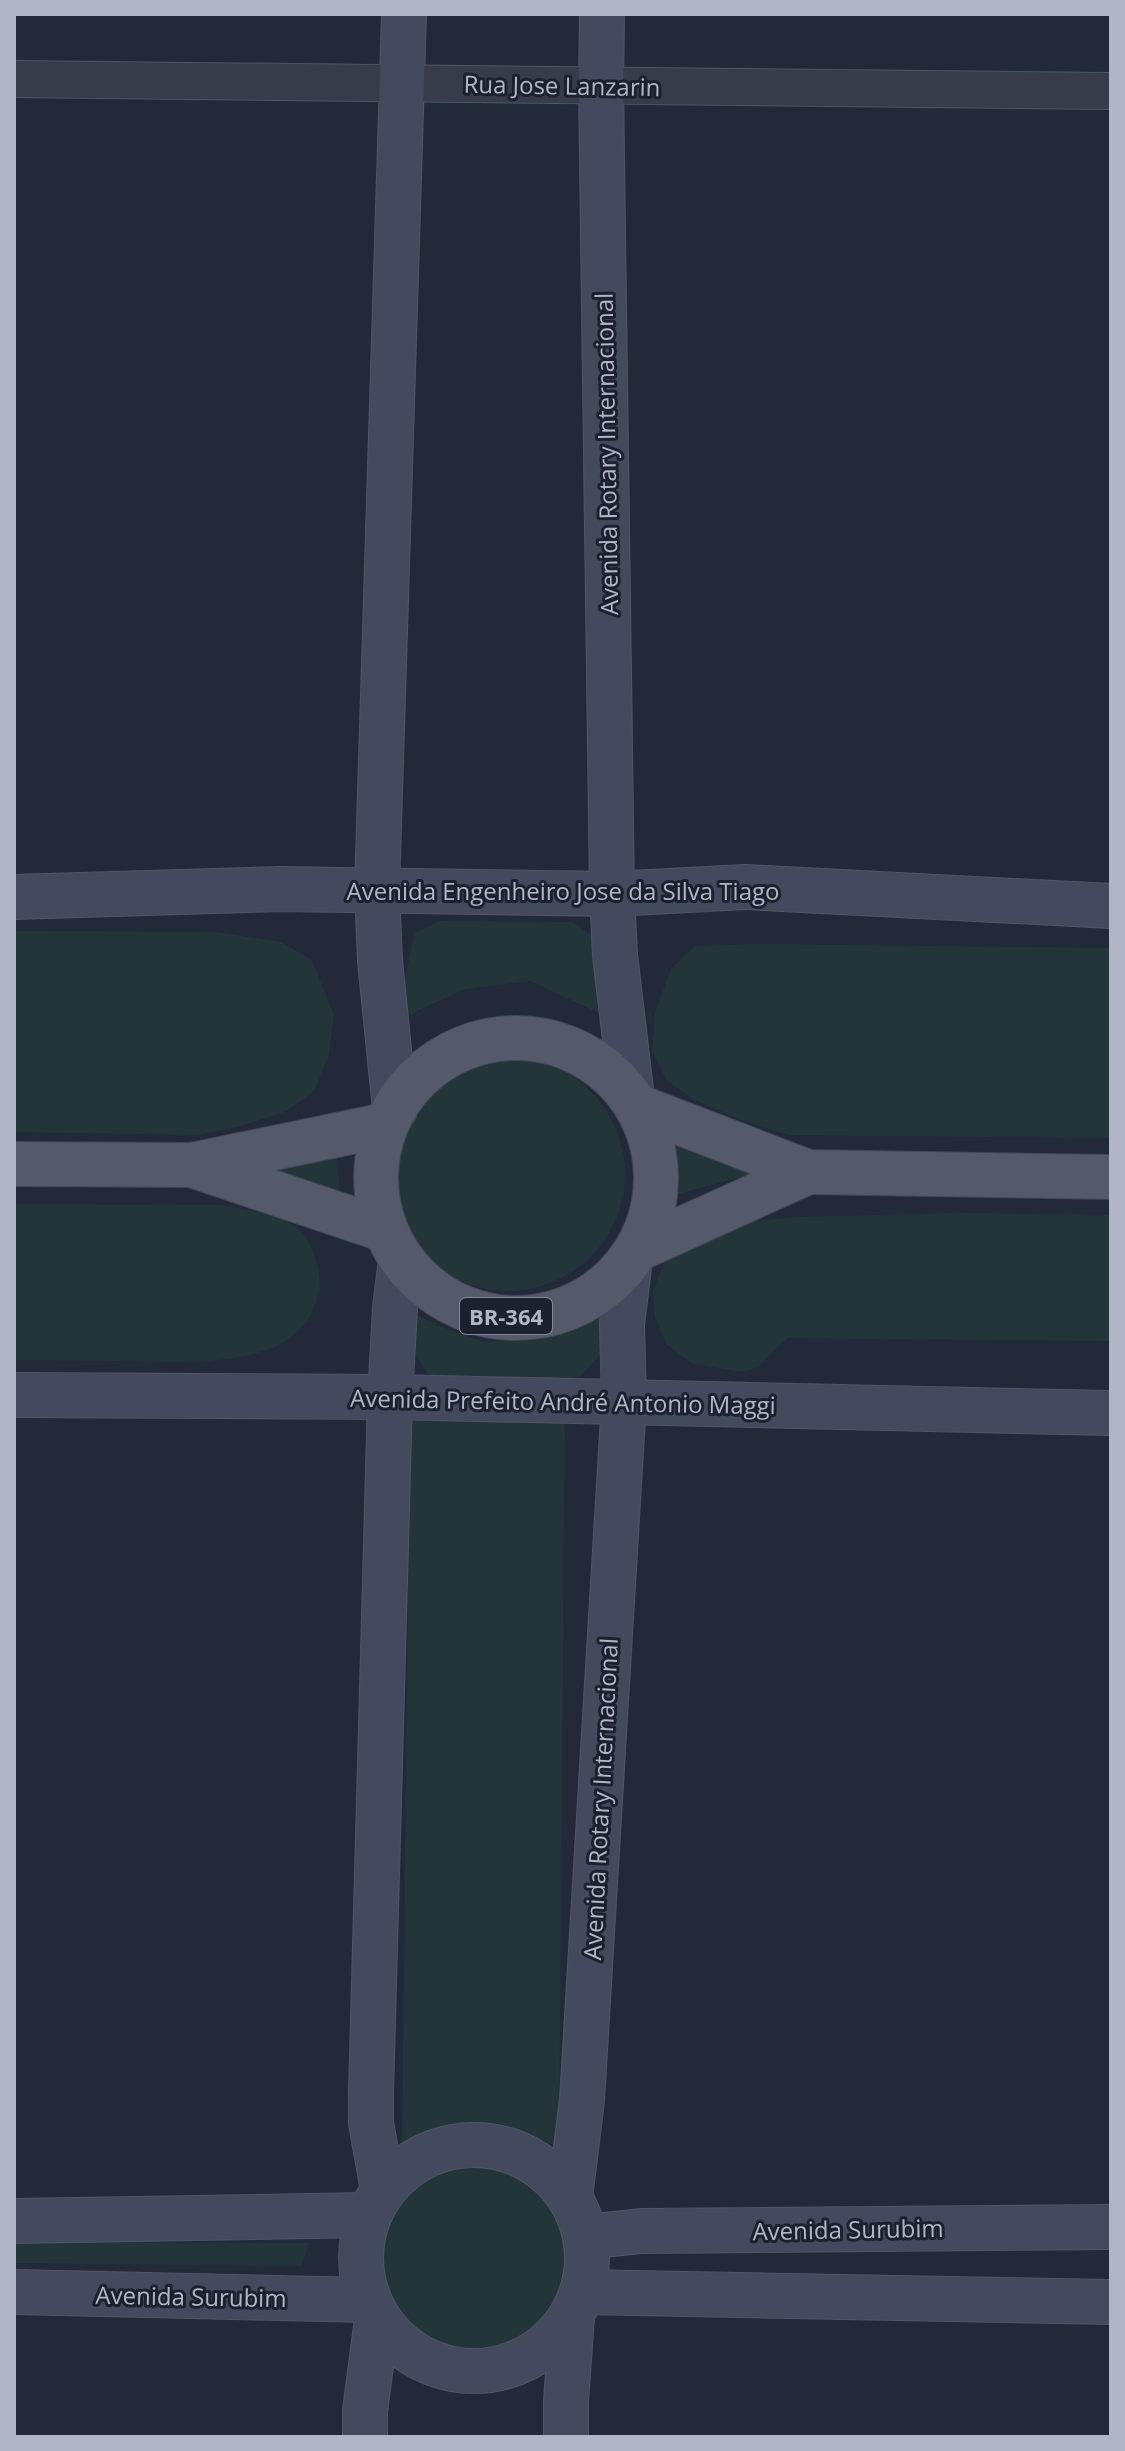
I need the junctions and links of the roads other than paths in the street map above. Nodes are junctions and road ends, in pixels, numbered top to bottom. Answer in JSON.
{"nodes":[{"id":1,"x":404,"y":14,"type":"edge"},
{"id":2,"x":602,"y":14,"type":"edge"},
{"id":3,"x":14,"y":79,"type":"edge"},
{"id":4,"x":404,"y":84,"type":"junction"},
{"id":5,"x":601,"y":86,"type":"junction"},
{"id":6,"x":1111,"y":91,"type":"edge"},
{"id":7,"x":377,"y":890,"type":"junction"},
{"id":8,"x":612,"y":894,"type":"junction"},
{"id":9,"x":14,"y":897,"type":"edge"},
{"id":10,"x":1111,"y":906,"type":"edge"},
{"id":11,"x":635,"y":1103,"type":"junction"},
{"id":12,"x":390,"y":1117,"type":"junction"},
{"id":13,"x":14,"y":1164,"type":"edge"},
{"id":14,"x":192,"y":1165,"type":"junction"},
{"id":15,"x":808,"y":1172,"type":"junction"},
{"id":16,"x":1111,"y":1177,"type":"edge"},
{"id":17,"x":393,"y":1245,"type":"junction"},
{"id":18,"x":634,"y":1254,"type":"junction"},
{"id":19,"x":14,"y":1395,"type":"edge"},
{"id":20,"x":390,"y":1397,"type":"junction"},
{"id":21,"x":624,"y":1401,"type":"junction"},
{"id":22,"x":1111,"y":1413,"type":"edge"},
{"id":23,"x":570,"y":2197,"type":"junction"},
{"id":24,"x":375,"y":2202,"type":"junction"},
{"id":25,"x":14,"y":2221,"type":"edge"},
{"id":26,"x":1111,"y":2227,"type":"edge"},
{"id":27,"x":586,"y":2237,"type":"junction"},
{"id":28,"x":14,"y":2292,"type":"edge"},
{"id":29,"x":1111,"y":2302,"type":"edge"},
{"id":30,"x":577,"y":2305,"type":"junction"},
{"id":31,"x":373,"y":2310,"type":"junction"},
{"id":32,"x":365,"y":2437,"type":"edge"},
{"id":33,"x":566,"y":2437,"type":"edge"}],
"edges":[{"from":1,"to":4,"type":"street"},
{"from":2,"to":5,"type":"street","name":"Avenida Rotary Internacional"},
{"from":3,"to":4,"type":"street","name":"Rua Jose Lanzarin"},
{"from":4,"to":5,"type":"street","name":"Rua Jose Lanzarin"},
{"from":4,"to":7,"type":"street"},
{"from":5,"to":6,"type":"street","name":"Rua Jose Lanzarin"},
{"from":5,"to":8,"type":"street","name":"Avenida Rotary Internacional"},
{"from":7,"to":8,"type":"street","name":"Avenida Engenheiro Jose da Silva Tiago"},
{"from":7,"to":9,"type":"street","name":"Avenida Engenheiro Jose da Silva Tiago"},
{"from":7,"to":12,"type":"street"},
{"from":8,"to":10,"type":"street","name":"Avenida Engenheiro Jose da Silva Tiago"},
{"from":8,"to":11,"type":"street","name":"Avenida Rotary Internacional"},
{"from":11,"to":12,"type":"main road","number":"BR-364"},
{"from":11,"to":15,"type":"main road","number":"BR-364"},
{"from":11,"to":18,"type":"main road","number":"BR-364"},
{"from":12,"to":14,"type":"main road","number":"BR-364"},
{"from":12,"to":17,"type":"main road","number":"BR-364"},
{"from":13,"to":14,"type":"main road","number":"BR-364"},
{"from":14,"to":17,"type":"main road","number":"BR-364"},
{"from":15,"to":16,"type":"main road","number":"BR-364"},
{"from":15,"to":18,"type":"main road","number":"BR-364"},
{"from":17,"to":18,"type":"main road","number":"BR-364"},
{"from":17,"to":20,"type":"street"},
{"from":18,"to":21,"type":"street","name":"Avenida Rotary Internacional"},
{"from":19,"to":20,"type":"street","name":"Avenida Prefeito André Antonio Maggi"},
{"from":20,"to":21,"type":"street","name":"Avenida Prefeito André Antonio Maggi"},
{"from":20,"to":24,"type":"street"},
{"from":21,"to":22,"type":"street","name":"Avenida Prefeito André Antonio Maggi"},
{"from":21,"to":23,"type":"street","name":"Avenida Rotary Internacional"},
{"from":23,"to":24,"type":"street","name":"Avenida Rotary Internacional"},
{"from":23,"to":27,"type":"street","name":"Avenida Rotary Internacional"},
{"from":24,"to":25,"type":"street"},
{"from":24,"to":31,"type":"street"},
{"from":26,"to":27,"type":"street","name":"Avenida Surubim"},
{"from":27,"to":30,"type":"street","name":"Avenida Rotary Internacional"},
{"from":28,"to":31,"type":"street","name":"Avenida Surubim"},
{"from":29,"to":30,"type":"street"},
{"from":30,"to":31,"type":"street"},
{"from":30,"to":33,"type":"street","name":"Avenida Rotary Internacional"},
{"from":31,"to":32,"type":"street"}]}
